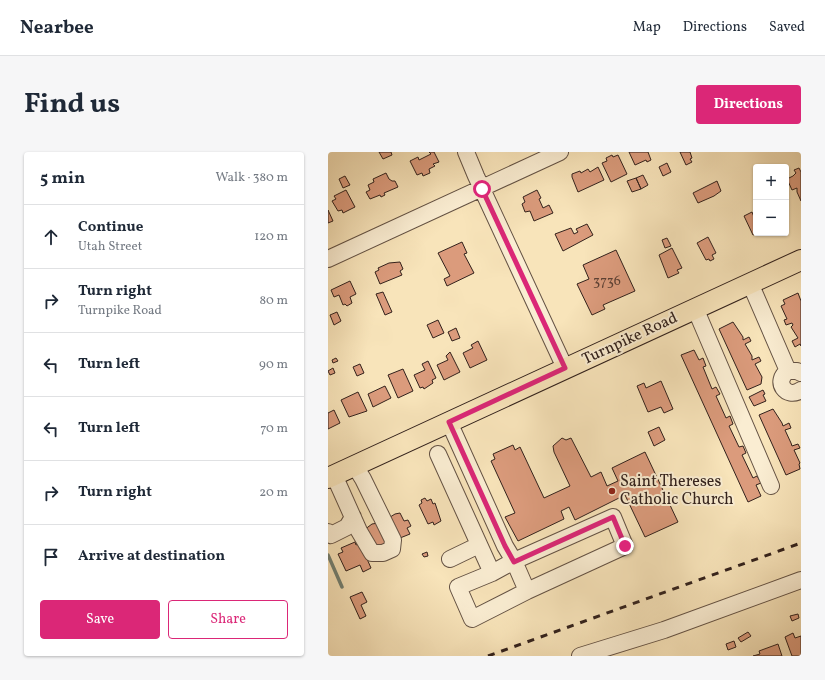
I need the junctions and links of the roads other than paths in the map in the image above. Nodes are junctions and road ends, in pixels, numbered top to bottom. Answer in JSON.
{"nodes":[{"id":1,"x":466,"y":152,"type":"edge"},
{"id":2,"x":560,"y":152,"type":"edge"},
{"id":3,"x":482,"y":189,"type":"junction"},
{"id":4,"x":328,"y":259,"type":"edge"},
{"id":5,"x":801,"y":260,"type":"edge"},
{"id":6,"x":750,"y":283,"type":"junction"},
{"id":7,"x":695,"y":308,"type":"junction"},
{"id":8,"x":565,"y":368,"type":"junction"},
{"id":9,"x":795,"y":372,"type":"edge"},
{"id":10,"x":800,"y":394,"type":"edge"},
{"id":11,"x":449,"y":422,"type":"junction"},
{"id":12,"x":438,"y":454,"type":"dead end"},
{"id":13,"x":355,"y":466,"type":"junction"},
{"id":14,"x":468,"y":466,"type":"junction"},
{"id":15,"x":331,"y":476,"type":"edge"},
{"id":16,"x":447,"y":476,"type":"junction"},
{"id":17,"x":771,"y":486,"type":"dead end"},
{"id":18,"x":353,"y":517,"type":"junction"},
{"id":19,"x":328,"y":532,"type":"edge"},
{"id":20,"x":479,"y":545,"type":"junction"},
{"id":21,"x":450,"y":559,"type":"dead end"},
{"id":22,"x":514,"y":562,"type":"junction"},
{"id":23,"x":492,"y":572,"type":"junction"},
{"id":24,"x":801,"y":580,"type":"edge"},
{"id":25,"x":527,"y":591,"type":"junction"},
{"id":26,"x":580,"y":656,"type":"edge"}],
"edges":[{"from":1,"to":3,"type":"street"},
{"from":2,"to":3,"type":"street"},
{"from":3,"to":4,"type":"street"},
{"from":3,"to":8,"type":"street"},
{"from":5,"to":6,"type":"main road","name":"Turnpike Road"},
{"from":6,"to":7,"type":"main road","name":"Turnpike Road"},
{"from":6,"to":9,"type":"street"},
{"from":7,"to":8,"type":"main road","name":"Turnpike Road"},
{"from":7,"to":17,"type":"street"},
{"from":8,"to":11,"type":"main road","name":"Turnpike Road"},
{"from":9,"to":10,"type":"street"},
{"from":11,"to":13,"type":"main road","name":"Turnpike Road"},
{"from":11,"to":14,"type":"street"},
{"from":12,"to":16,"type":"street"},
{"from":13,"to":15,"type":"main road","name":"Turnpike Road"},
{"from":13,"to":18,"type":"street"},
{"from":14,"to":16,"type":"street"},
{"from":14,"to":22,"type":"street"},
{"from":15,"to":18,"type":"street"},
{"from":16,"to":20,"type":"street"},
{"from":18,"to":19,"type":"street"},
{"from":20,"to":21,"type":"street"},
{"from":20,"to":23,"type":"street"},
{"from":22,"to":23,"type":"street"},
{"from":22,"to":25,"type":"street"},
{"from":22,"to":25,"type":"street"},
{"from":23,"to":25,"type":"street"},
{"from":24,"to":26,"type":"street"}]}
